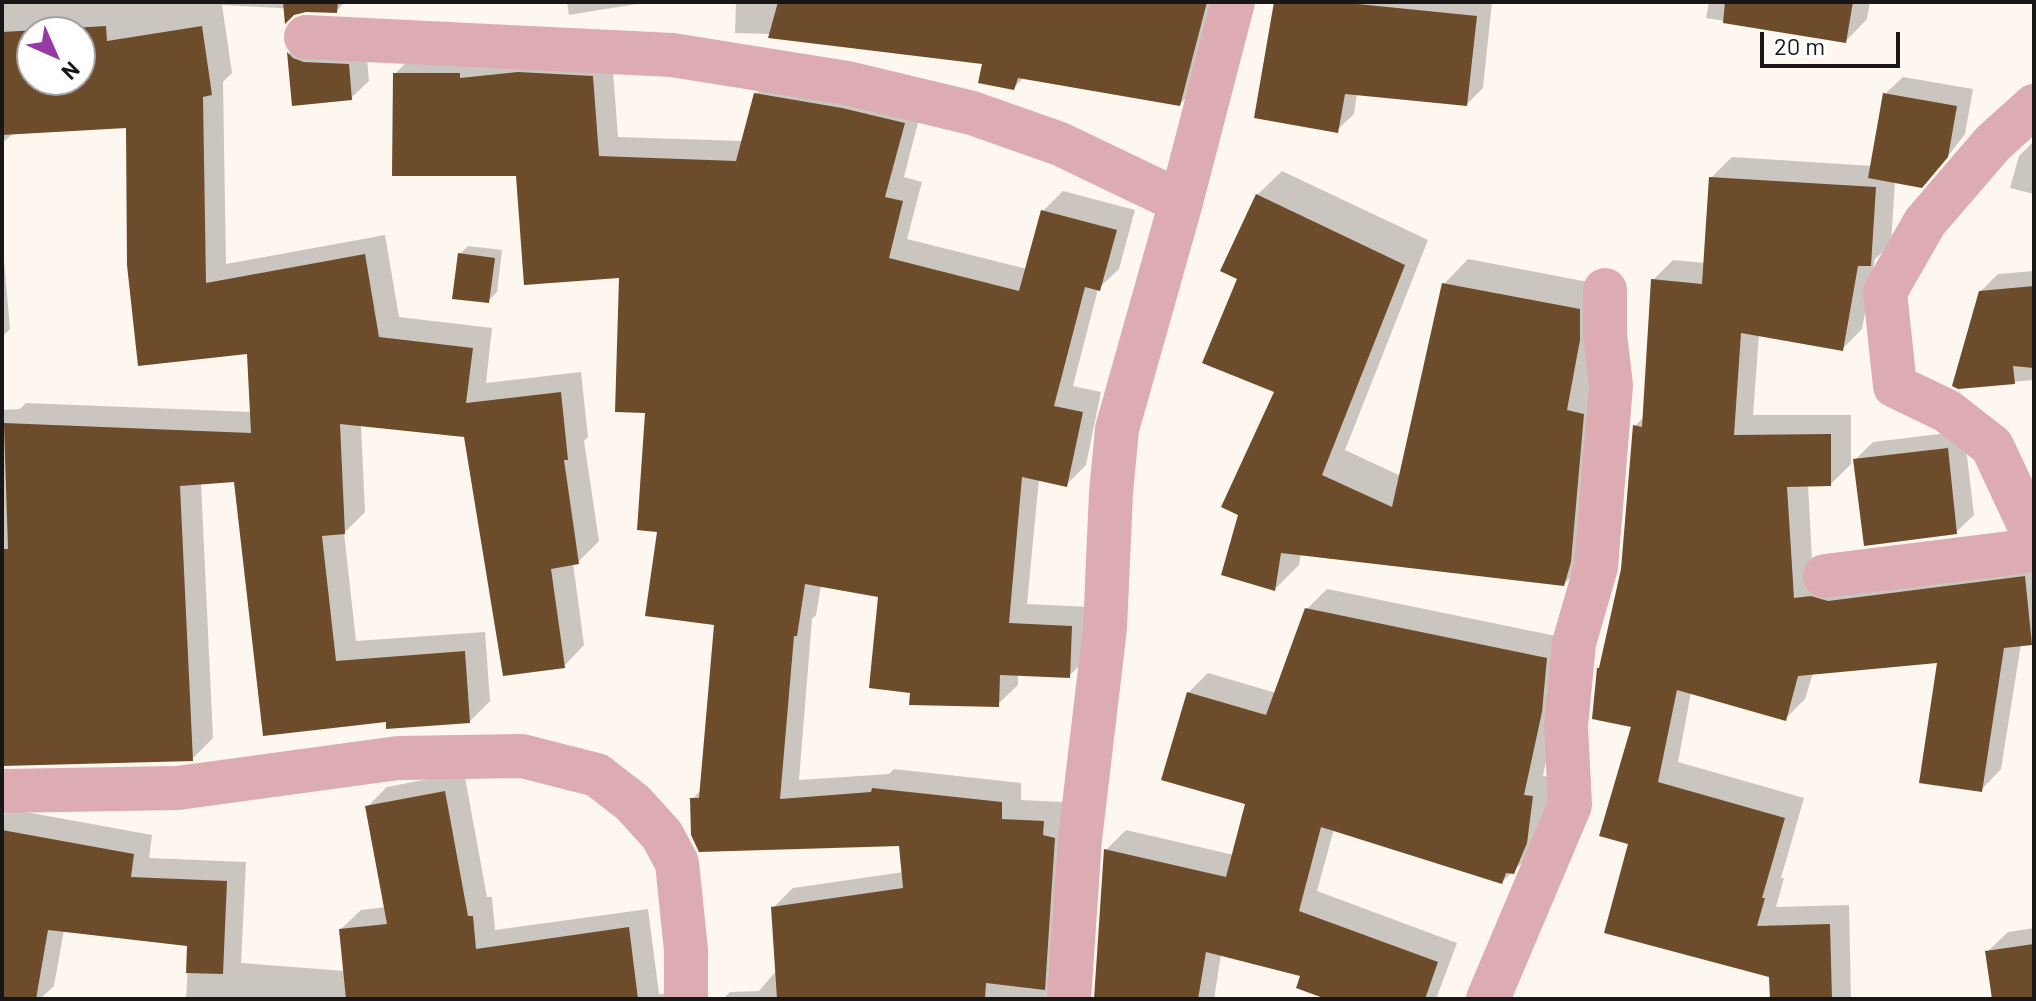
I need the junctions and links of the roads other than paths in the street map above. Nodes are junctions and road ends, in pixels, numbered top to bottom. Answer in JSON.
{"nodes":[{"id":1,"x":1233,"y":2,"type":"edge"},
{"id":2,"x":306,"y":37,"type":"dead end"},
{"id":3,"x":2034,"y":106,"type":"edge"},
{"id":4,"x":1181,"y":202,"type":"junction"},
{"id":5,"x":1605,"y":290,"type":"dead end"},
{"id":6,"x":2034,"y":536,"type":"edge"},
{"id":7,"x":2034,"y":550,"type":"edge"},
{"id":8,"x":1825,"y":576,"type":"dead end"},
{"id":9,"x":2,"y":791,"type":"edge"},
{"id":10,"x":686,"y":999,"type":"edge"},
{"id":11,"x":1069,"y":999,"type":"edge"},
{"id":12,"x":1488,"y":999,"type":"edge"}],
"edges":[{"from":1,"to":4,"type":"street"},
{"from":2,"to":4,"type":"street"},
{"from":3,"to":6,"type":"street"},
{"from":4,"to":11,"type":"street"},
{"from":5,"to":12,"type":"street"},
{"from":7,"to":8,"type":"street"},
{"from":9,"to":10,"type":"street"}]}
